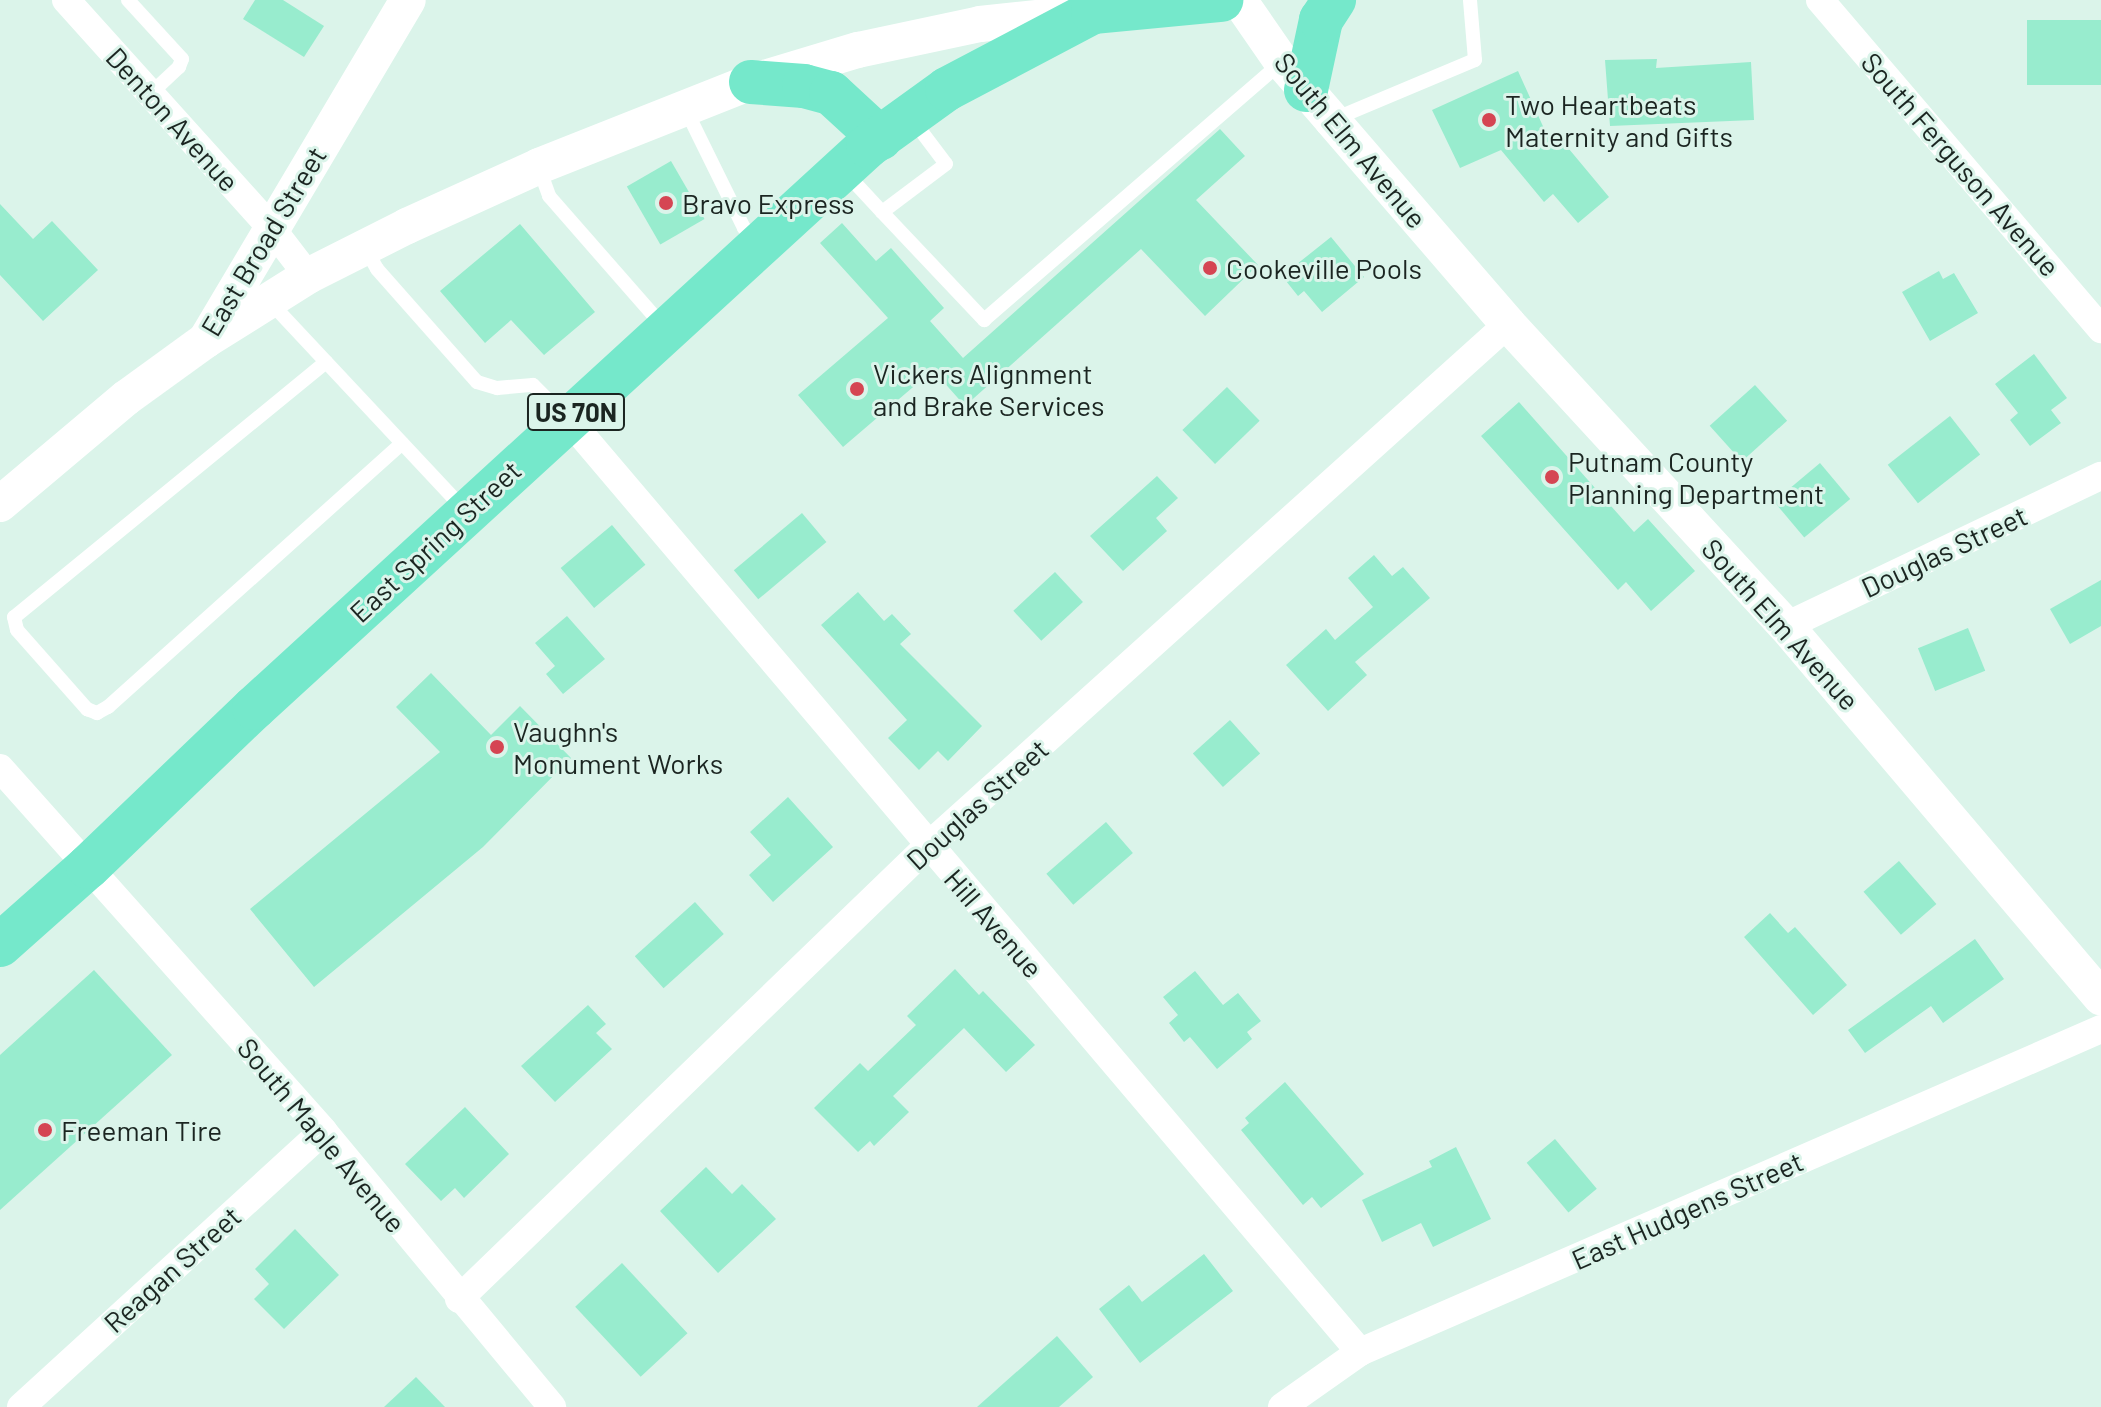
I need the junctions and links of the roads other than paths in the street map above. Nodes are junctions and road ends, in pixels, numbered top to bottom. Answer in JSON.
{"nodes":[{"id":1,"x":66,"y":0,"type":"edge"},
{"id":2,"x":128,"y":0,"type":"edge"},
{"id":3,"x":408,"y":0,"type":"edge"},
{"id":4,"x":1221,"y":0,"type":"edge"},
{"id":5,"x":1239,"y":0,"type":"edge"},
{"id":6,"x":1334,"y":0,"type":"edge"},
{"id":7,"x":1470,"y":0,"type":"edge"},
{"id":8,"x":1820,"y":0,"type":"edge"},
{"id":9,"x":1119,"y":7,"type":"edge"},
{"id":10,"x":751,"y":82,"type":"junction"},
{"id":11,"x":1307,"y":91,"type":"junction"},
{"id":12,"x":150,"y":94,"type":"junction"},
{"id":13,"x":684,"y":108,"type":"junction"},
{"id":14,"x":895,"y":127,"type":"junction"},
{"id":15,"x":539,"y":166,"type":"junction"},
{"id":16,"x":843,"y":169,"type":"junction"},
{"id":17,"x":882,"y":212,"type":"junction"},
{"id":18,"x":272,"y":229,"type":"junction"},
{"id":19,"x":759,"y":244,"type":"junction"},
{"id":20,"x":365,"y":247,"type":"junction"},
{"id":21,"x":308,"y":276,"type":"junction"},
{"id":22,"x":268,"y":301,"type":"junction"},
{"id":23,"x":1508,"y":324,"type":"junction"},
{"id":24,"x":2101,"y":329,"type":"edge"},
{"id":25,"x":666,"y":330,"type":"junction"},
{"id":26,"x":206,"y":340,"type":"junction"},
{"id":27,"x":326,"y":362,"type":"junction"},
{"id":28,"x":568,"y":419,"type":"junction"},
{"id":29,"x":402,"y":443,"type":"junction"},
{"id":30,"x":2101,"y":476,"type":"edge"},
{"id":31,"x":0,"y":504,"type":"edge"},
{"id":32,"x":467,"y":512,"type":"junction"},
{"id":33,"x":1786,"y":626,"type":"junction"},
{"id":34,"x":0,"y":768,"type":"edge"},
{"id":35,"x":928,"y":846,"type":"junction"},
{"id":36,"x":88,"y":867,"type":"junction"},
{"id":37,"x":0,"y":945,"type":"edge"},
{"id":38,"x":2101,"y":997,"type":"edge"},
{"id":39,"x":2101,"y":1029,"type":"edge"},
{"id":40,"x":323,"y":1131,"type":"junction"},
{"id":41,"x":459,"y":1299,"type":"junction"},
{"id":42,"x":1360,"y":1352,"type":"junction"},
{"id":43,"x":21,"y":1407,"type":"edge"},
{"id":44,"x":552,"y":1407,"type":"edge"},
{"id":45,"x":1282,"y":1407,"type":"edge"}],
"edges":[{"from":1,"to":12,"type":"street","name":"Denton Avenue"},
{"from":2,"to":12,"type":"lane"},
{"from":3,"to":18,"type":"street","name":"East Broad Street"},
{"from":4,"to":9,"type":"main road","name":"East Spring Street","number":"US 70N"},
{"from":5,"to":11,"type":"street","name":"South Elm Avenue"},
{"from":6,"to":11,"type":"main road"},
{"from":7,"to":11,"type":"lane"},
{"from":8,"to":24,"type":"street","name":"South Ferguson Avenue"},
{"from":9,"to":10,"type":"street"},
{"from":9,"to":14,"type":"main road","name":"East Spring Street","number":"US 70N"},
{"from":10,"to":13,"type":"street"},
{"from":10,"to":14,"type":"main road"},
{"from":11,"to":17,"type":"lane"},
{"from":11,"to":23,"type":"street","name":"South Elm Avenue"},
{"from":12,"to":18,"type":"street","name":"Denton Avenue"},
{"from":13,"to":15,"type":"street"},
{"from":13,"to":19,"type":"lane"},
{"from":14,"to":16,"type":"main road","name":"East Spring Street","number":"US 70N"},
{"from":14,"to":17,"type":"lane"},
{"from":15,"to":20,"type":"street"},
{"from":15,"to":25,"type":"lane"},
{"from":16,"to":17,"type":"lane"},
{"from":16,"to":19,"type":"main road","name":"East Spring Street","number":"US 70N"},
{"from":18,"to":21,"type":"street","name":"Denton Avenue"},
{"from":18,"to":26,"type":"street","name":"East Broad Street"},
{"from":19,"to":25,"type":"main road","name":"East Spring Street","number":"US 70N"},
{"from":20,"to":21,"type":"street"},
{"from":20,"to":28,"type":"lane"},
{"from":21,"to":22,"type":"street"},
{"from":22,"to":26,"type":"street"},
{"from":22,"to":27,"type":"lane"},
{"from":23,"to":33,"type":"street","name":"South Elm Avenue"},
{"from":23,"to":35,"type":"street","name":"Douglas Street"},
{"from":25,"to":28,"type":"main road","name":"East Spring Street","number":"US 70N"},
{"from":26,"to":31,"type":"street","name":"East Broad Street"},
{"from":27,"to":29,"type":"lane"},
{"from":27,"to":29,"type":"lane"},
{"from":28,"to":32,"type":"main road","name":"East Spring Street","number":"US 70N"},
{"from":28,"to":35,"type":"street","name":"Hill Avenue"},
{"from":29,"to":32,"type":"lane"},
{"from":30,"to":33,"type":"street","name":"Douglas Street"},
{"from":32,"to":36,"type":"main road","name":"East Spring Street","number":"US 70N"},
{"from":33,"to":38,"type":"street","name":"South Elm Avenue"},
{"from":34,"to":36,"type":"street","name":"South Maple Avenue"},
{"from":35,"to":41,"type":"street","name":"Douglas Street"},
{"from":35,"to":42,"type":"street","name":"Hill Avenue"},
{"from":36,"to":37,"type":"main road","name":"East Spring Street","number":"US 70N"},
{"from":36,"to":40,"type":"street","name":"South Maple Avenue"},
{"from":39,"to":42,"type":"street","name":"East Hudgens Street"},
{"from":40,"to":41,"type":"street","name":"South Maple Avenue"},
{"from":40,"to":43,"type":"street","name":"Reagan Street"},
{"from":41,"to":44,"type":"street","name":"South Maple Avenue"},
{"from":42,"to":45,"type":"street","name":"East Hudgens Street"}]}
